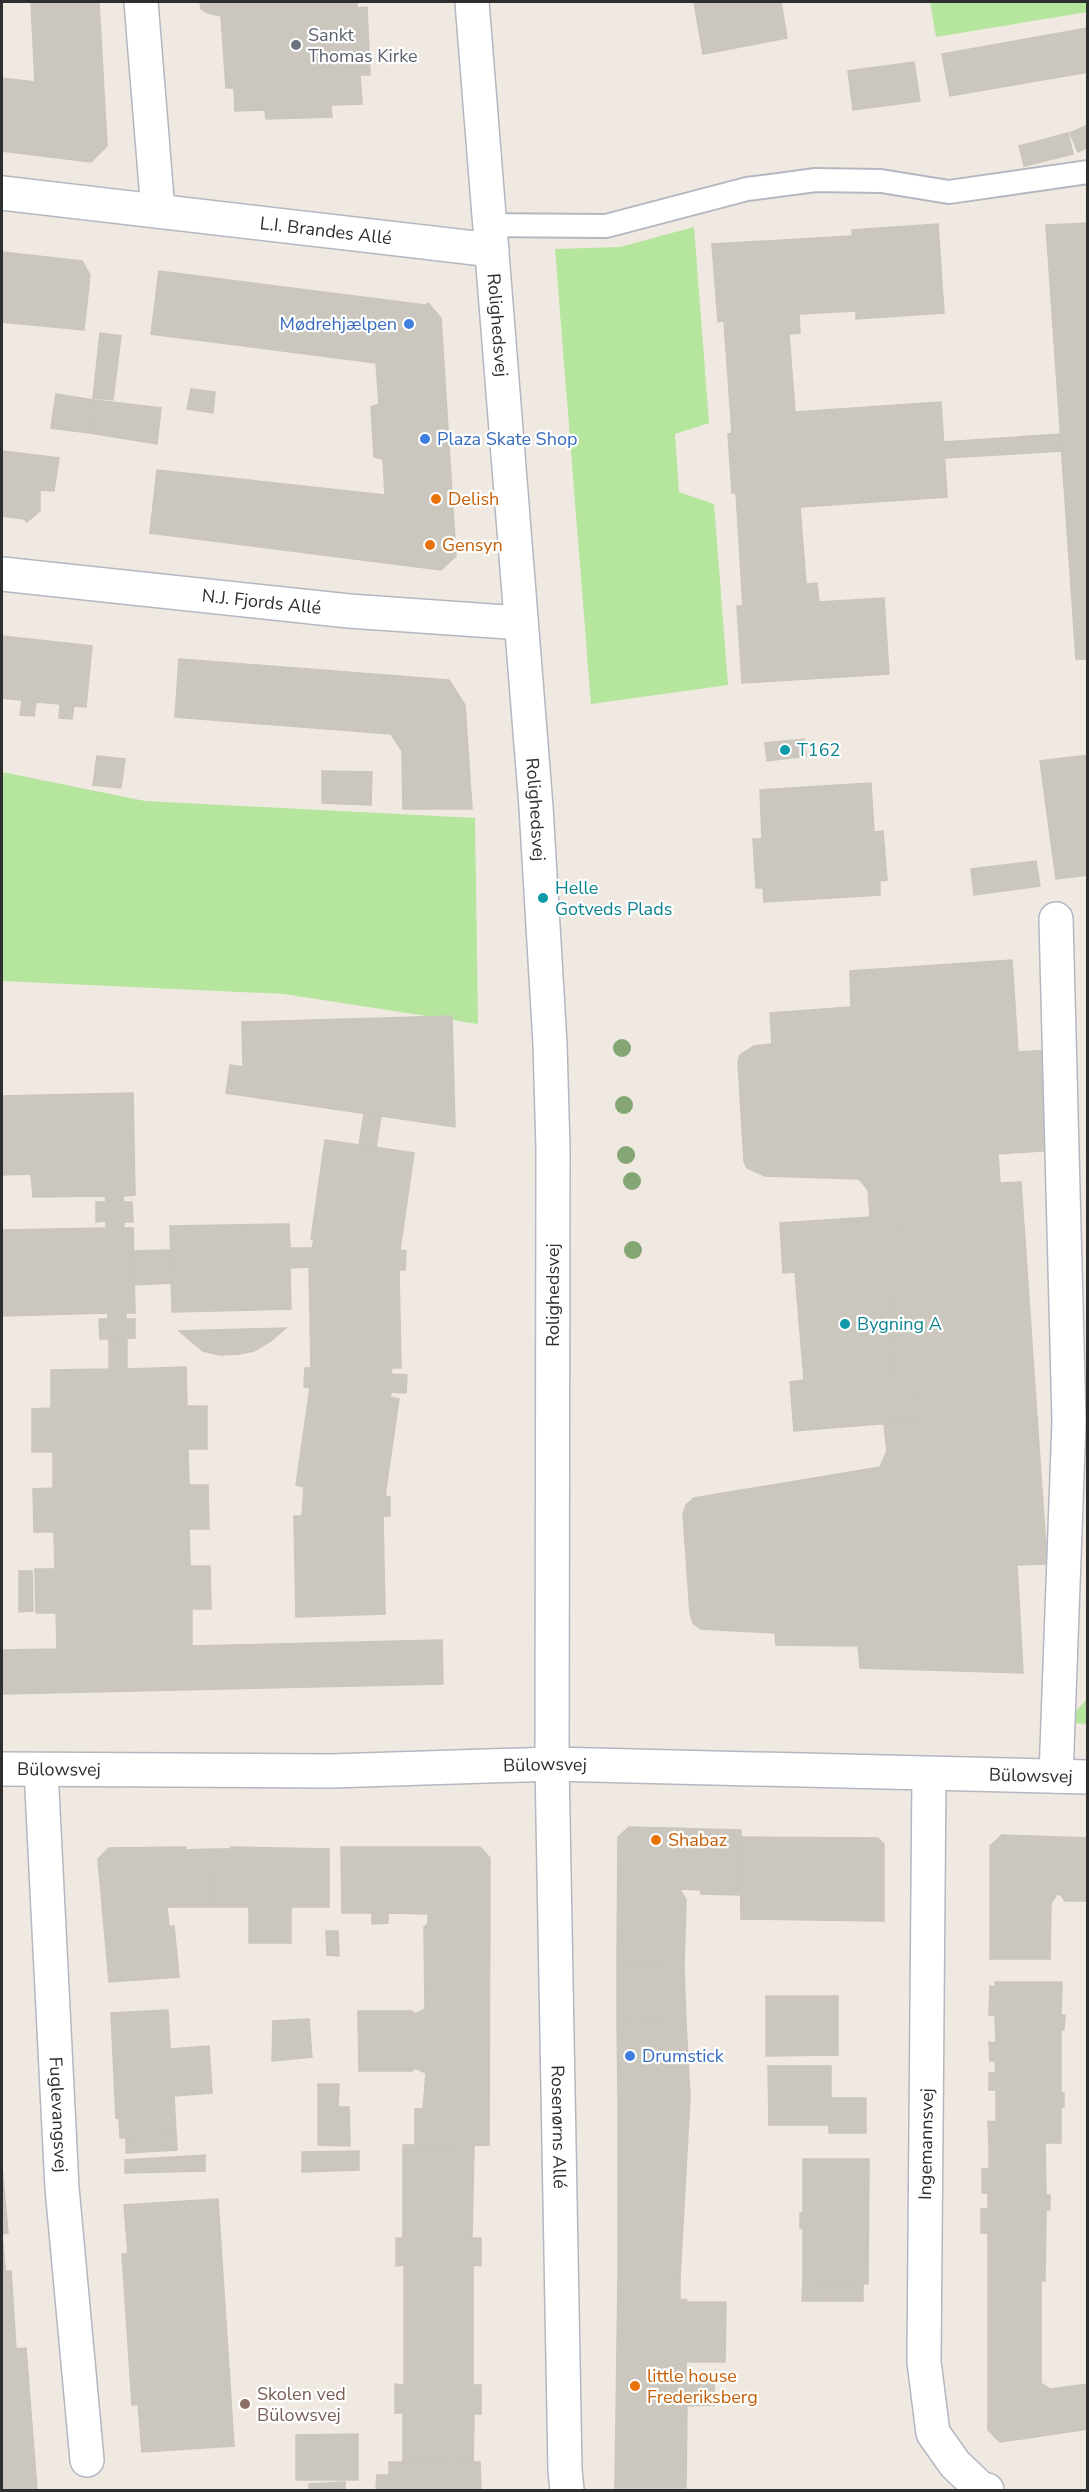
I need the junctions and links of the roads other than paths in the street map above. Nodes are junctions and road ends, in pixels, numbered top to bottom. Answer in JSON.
{"nodes":[{"id":1,"x":141,"y":2,"type":"edge"},
{"id":2,"x":472,"y":2,"type":"edge"},
{"id":3,"x":1088,"y":172,"type":"edge"},
{"id":4,"x":2,"y":193,"type":"edge"},
{"id":5,"x":158,"y":211,"type":"junction"},
{"id":6,"x":491,"y":238,"type":"junction"},
{"id":7,"x":2,"y":574,"type":"edge"},
{"id":8,"x":521,"y":623,"type":"junction"},
{"id":9,"x":1056,"y":919,"type":"dead end"},
{"id":10,"x":1078,"y":1422,"type":"edge"},
{"id":11,"x":552,"y":1764,"type":"junction"},
{"id":12,"x":2,"y":1769,"type":"edge"},
{"id":13,"x":40,"y":1770,"type":"junction"},
{"id":14,"x":929,"y":1774,"type":"junction"},
{"id":15,"x":1072,"y":1777,"type":"edge"},
{"id":16,"x":87,"y":2460,"type":"dead end"},
{"id":17,"x":567,"y":2490,"type":"edge"},
{"id":18,"x":987,"y":2490,"type":"edge"}],
"edges":[{"from":1,"to":5,"type":"street"},
{"from":2,"to":6,"type":"street","name":"Rolighedsvej"},
{"from":3,"to":6,"type":"lane"},
{"from":4,"to":5,"type":"street","name":"L.I. Brandes Allé"},
{"from":5,"to":6,"type":"street","name":"L.I. Brandes Allé"},
{"from":6,"to":8,"type":"street","name":"Rolighedsvej"},
{"from":7,"to":8,"type":"street","name":"N.J. Fjords Allé"},
{"from":8,"to":11,"type":"street","name":"Rolighedsvej"},
{"from":9,"to":10,"type":"street"},
{"from":10,"to":15,"type":"street"},
{"from":11,"to":13,"type":"street","name":"Bülowsvej"},
{"from":11,"to":14,"type":"street","name":"Bülowsvej"},
{"from":11,"to":17,"type":"street","name":"Rosenørns Allé"},
{"from":12,"to":13,"type":"street","name":"Bülowsvej"},
{"from":13,"to":16,"type":"street","name":"Fuglevangsvej"},
{"from":14,"to":15,"type":"street","name":"Bülowsvej"},
{"from":14,"to":18,"type":"street","name":"Ingemannsvej"}]}
